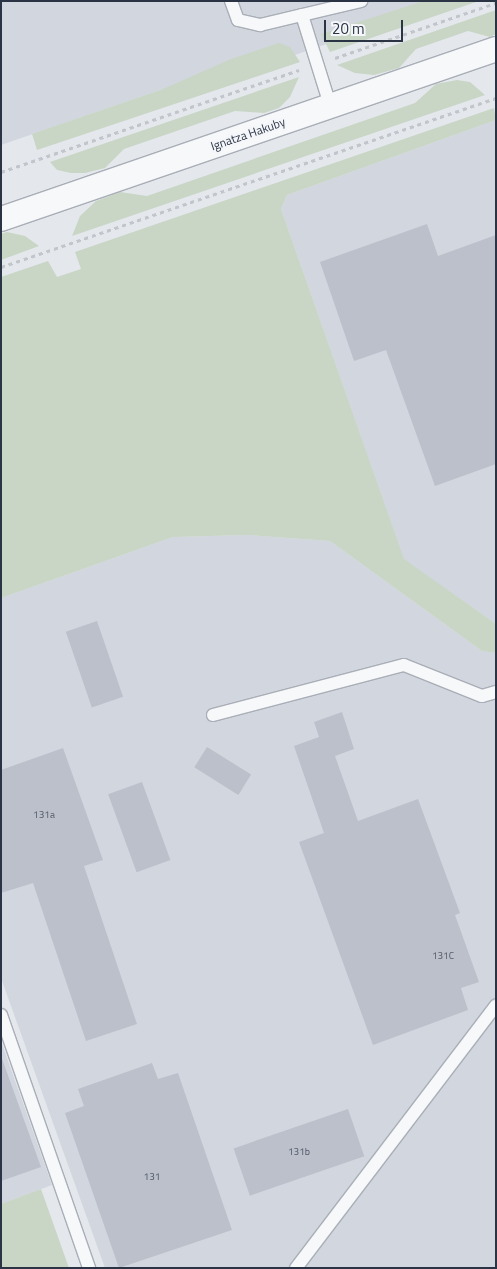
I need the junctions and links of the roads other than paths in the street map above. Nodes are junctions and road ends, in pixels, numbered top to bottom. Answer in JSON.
{"nodes":[{"id":1,"x":232,"y":1,"type":"edge"},
{"id":2,"x":361,"y":1,"type":"edge"},
{"id":3,"x":302,"y":15,"type":"junction"},
{"id":4,"x":496,"y":49,"type":"edge"},
{"id":5,"x":330,"y":105,"type":"junction"},
{"id":6,"x":1,"y":218,"type":"edge"},
{"id":7,"x":496,"y":692,"type":"edge"},
{"id":8,"x":212,"y":715,"type":"dead end"},
{"id":9,"x":496,"y":1005,"type":"edge"},
{"id":10,"x":1,"y":1015,"type":"edge"},
{"id":11,"x":89,"y":1268,"type":"edge"},
{"id":12,"x":296,"y":1268,"type":"edge"}],
"edges":[{"from":1,"to":3,"type":"lane"},
{"from":2,"to":3,"type":"lane"},
{"from":3,"to":5,"type":"lane"},
{"from":4,"to":5,"type":"street","name":"Ignatza Hakuby"},
{"from":5,"to":6,"type":"street","name":"Ignatza Hakuby"},
{"from":7,"to":8,"type":"lane"},
{"from":9,"to":12,"type":"lane"},
{"from":10,"to":11,"type":"lane"}]}
